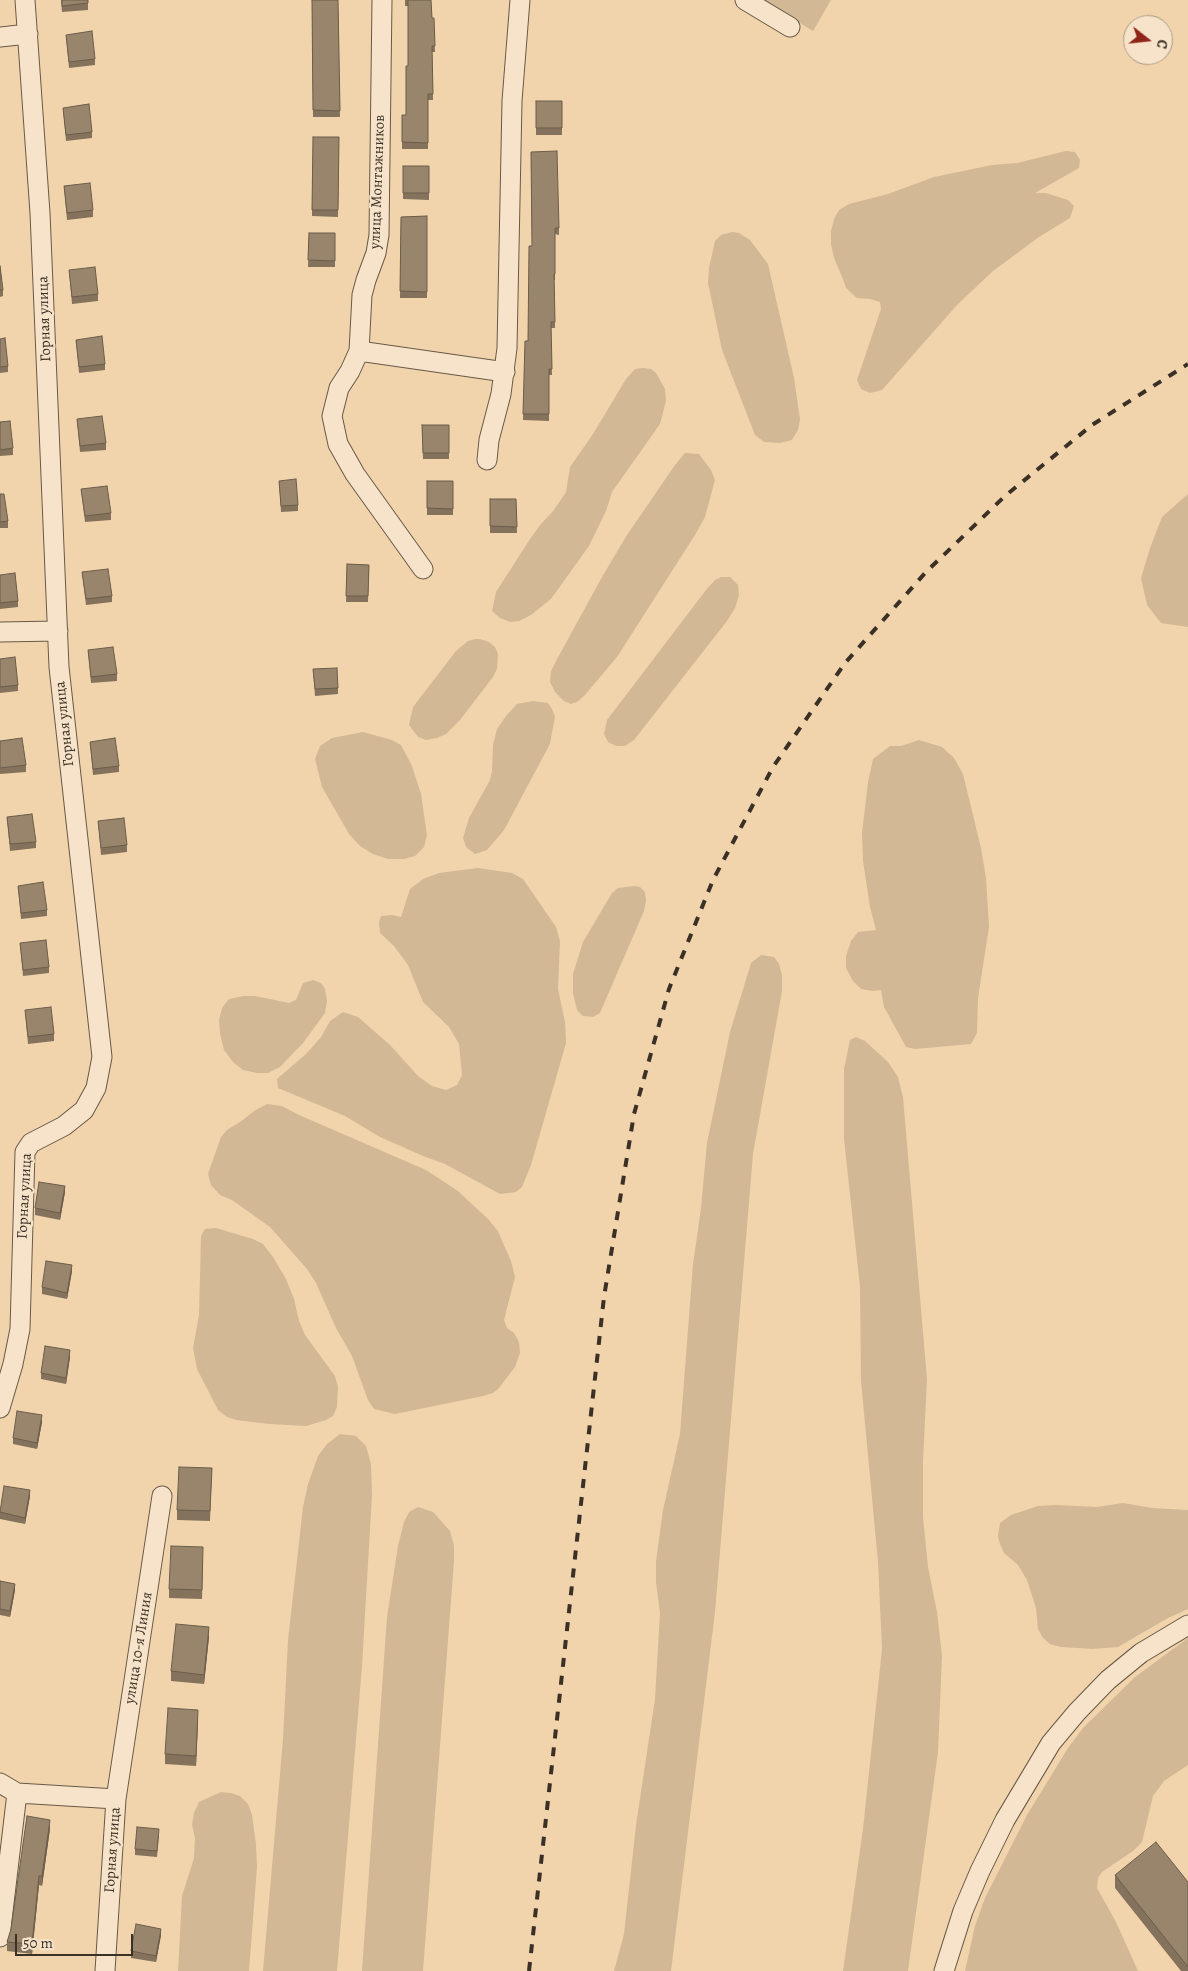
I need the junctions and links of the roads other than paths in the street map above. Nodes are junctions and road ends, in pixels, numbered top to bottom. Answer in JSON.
{"nodes":[{"id":1,"x":25,"y":0,"type":"edge"},
{"id":2,"x":382,"y":0,"type":"edge"},
{"id":3,"x":520,"y":0,"type":"edge"},
{"id":4,"x":745,"y":0,"type":"edge"},
{"id":5,"x":790,"y":27,"type":"dead end"},
{"id":6,"x":28,"y":34,"type":"junction"},
{"id":7,"x":0,"y":37,"type":"edge"},
{"id":8,"x":359,"y":351,"type":"junction"},
{"id":9,"x":505,"y":372,"type":"junction"},
{"id":10,"x":487,"y":460,"type":"dead end"},
{"id":11,"x":423,"y":569,"type":"dead end"},
{"id":12,"x":58,"y":631,"type":"junction"},
{"id":13,"x":0,"y":632,"type":"edge"},
{"id":14,"x":0,"y":1408,"type":"edge"},
{"id":15,"x":162,"y":1496,"type":"dead end"},
{"id":16,"x":1188,"y":1624,"type":"edge"},
{"id":17,"x":0,"y":1782,"type":"edge"},
{"id":18,"x":17,"y":1793,"type":"junction"},
{"id":19,"x":116,"y":1799,"type":"junction"},
{"id":20,"x":0,"y":1937,"type":"edge"},
{"id":21,"x":105,"y":1971,"type":"edge"},
{"id":22,"x":944,"y":1971,"type":"edge"}],
"edges":[{"from":1,"to":6,"type":"street","name":"Горная улица"},
{"from":2,"to":8,"type":"street","name":"улица Монтажников"},
{"from":3,"to":9,"type":"street"},
{"from":4,"to":5,"type":"street"},
{"from":6,"to":7,"type":"street"},
{"from":6,"to":12,"type":"street","name":"Горная улица"},
{"from":8,"to":9,"type":"street"},
{"from":8,"to":11,"type":"street","name":"улица Монтажников"},
{"from":9,"to":10,"type":"street"},
{"from":12,"to":13,"type":"street"},
{"from":12,"to":14,"type":"street","name":"Горная улица"},
{"from":15,"to":19,"type":"street","name":"улица 10-я Линия"},
{"from":16,"to":22,"type":"street"},
{"from":17,"to":18,"type":"street","name":"Горная улица"},
{"from":18,"to":19,"type":"street","name":"Горная улица"},
{"from":18,"to":20,"type":"street"},
{"from":19,"to":21,"type":"street","name":"Горная улица"}]}
